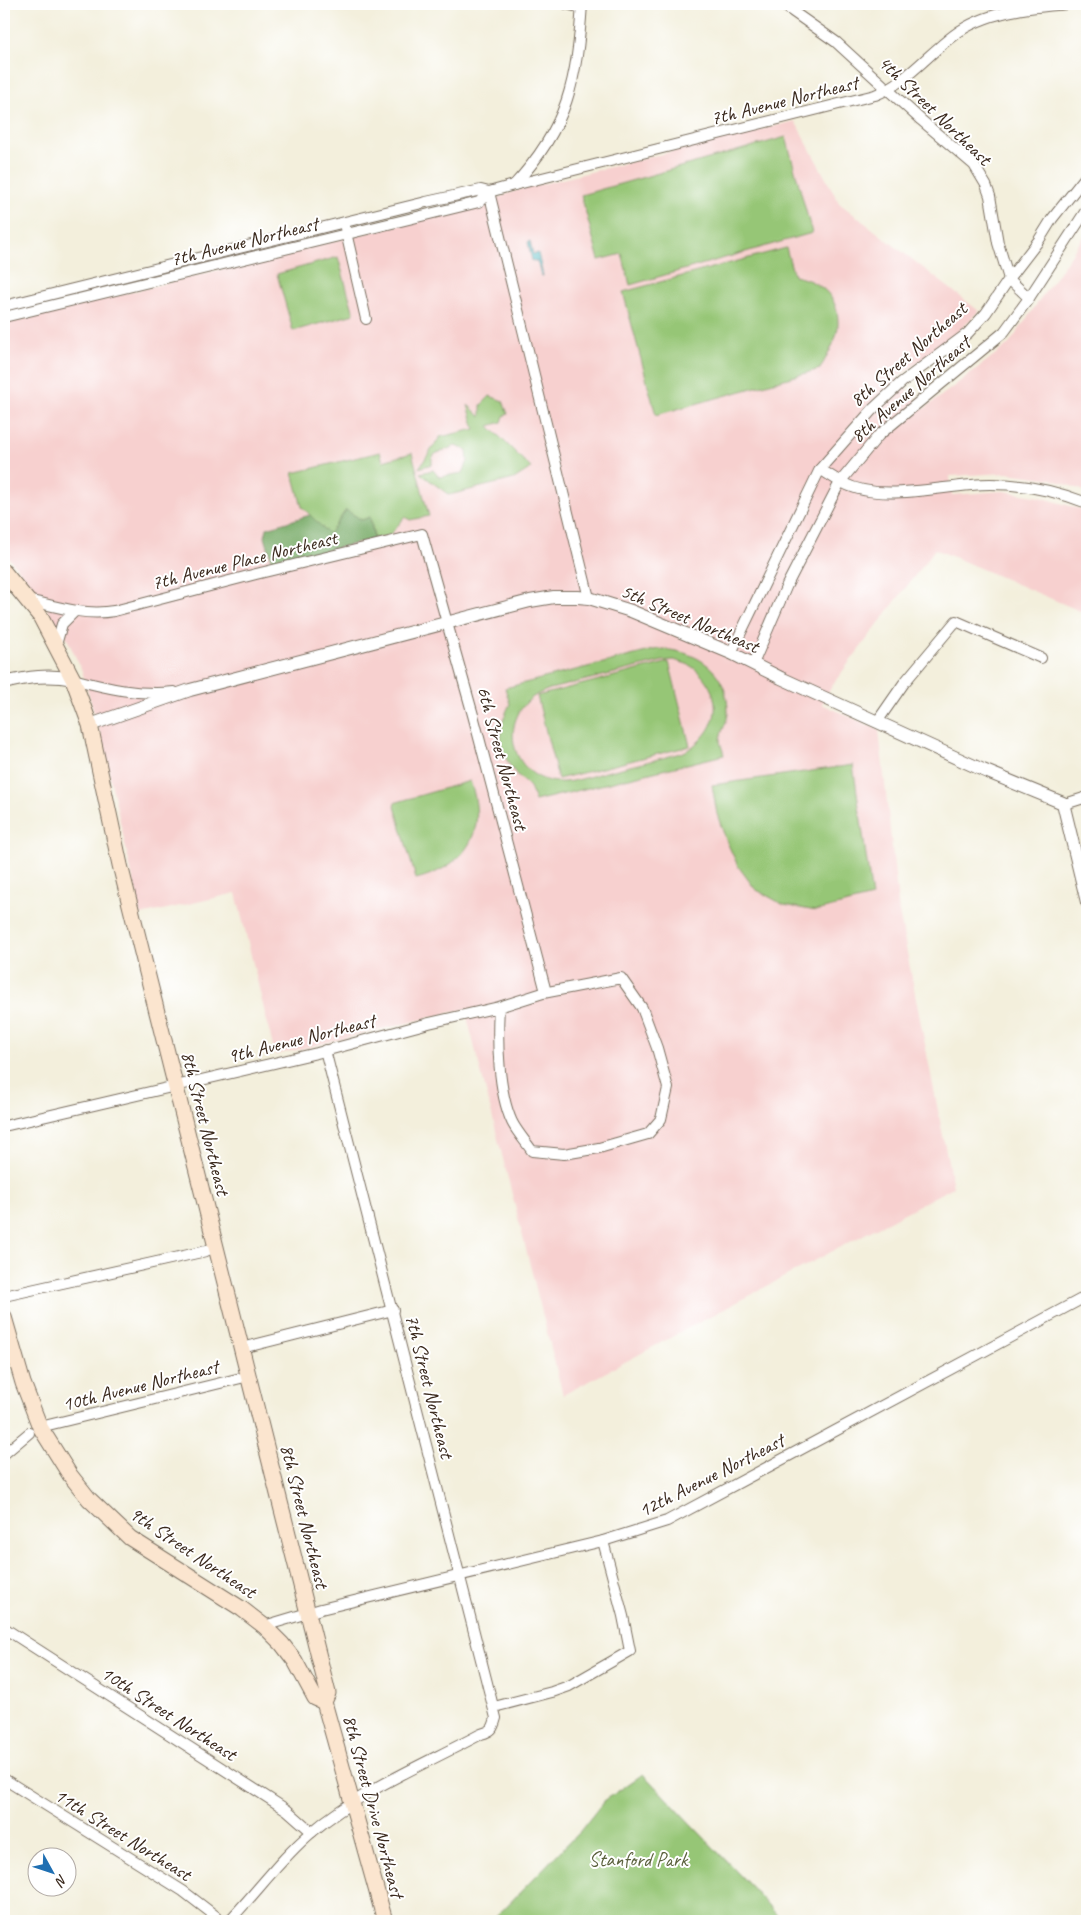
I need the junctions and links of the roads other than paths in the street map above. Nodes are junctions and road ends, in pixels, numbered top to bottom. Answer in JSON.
{"nodes":[{"id":1,"x":566,"y":4,"type":"edge"},
{"id":2,"x":782,"y":4,"type":"edge"},
{"id":3,"x":1069,"y":4,"type":"edge"},
{"id":4,"x":582,"y":6,"type":"edge"},
{"id":5,"x":888,"y":89,"type":"junction"},
{"id":6,"x":1087,"y":175,"type":"edge"},
{"id":7,"x":514,"y":185,"type":"junction"},
{"id":8,"x":489,"y":192,"type":"junction"},
{"id":9,"x":1087,"y":209,"type":"edge"},
{"id":10,"x":344,"y":222,"type":"junction"},
{"id":11,"x":347,"y":233,"type":"junction"},
{"id":12,"x":1009,"y":279,"type":"junction"},
{"id":13,"x":1029,"y":298,"type":"junction"},
{"id":14,"x":4,"y":306,"type":"edge"},
{"id":15,"x":4,"y":317,"type":"edge"},
{"id":16,"x":366,"y":319,"type":"dead end"},
{"id":17,"x":820,"y":469,"type":"junction"},
{"id":18,"x":840,"y":482,"type":"junction"},
{"id":19,"x":1087,"y":503,"type":"edge"},
{"id":20,"x":422,"y":534,"type":"joint"},
{"id":21,"x":4,"y":572,"type":"edge"},
{"id":22,"x":589,"y":598,"type":"junction"},
{"id":23,"x":28,"y":600,"type":"junction"},
{"id":24,"x":74,"y":611,"type":"junction"},
{"id":25,"x":447,"y":622,"type":"junction"},
{"id":26,"x":56,"y":645,"type":"junction"},
{"id":27,"x":731,"y":653,"type":"junction"},
{"id":28,"x":1041,"y":658,"type":"dead end"},
{"id":29,"x":753,"y":664,"type":"junction"},
{"id":30,"x":73,"y":679,"type":"junction"},
{"id":31,"x":4,"y":683,"type":"edge"},
{"id":32,"x":190,"y":690,"type":"junction"},
{"id":33,"x":877,"y":722,"type":"junction"},
{"id":34,"x":90,"y":725,"type":"junction"},
{"id":35,"x":1087,"y":797,"type":"edge"},
{"id":36,"x":1063,"y":803,"type":"junction"},
{"id":37,"x":1087,"y":902,"type":"edge"},
{"id":38,"x":546,"y":992,"type":"junction"},
{"id":39,"x":499,"y":1007,"type":"junction"},
{"id":40,"x":326,"y":1050,"type":"junction"},
{"id":41,"x":177,"y":1086,"type":"junction"},
{"id":42,"x":4,"y":1126,"type":"edge"},
{"id":43,"x":216,"y":1246,"type":"junction"},
{"id":44,"x":4,"y":1296,"type":"edge"},
{"id":45,"x":1087,"y":1296,"type":"edge"},
{"id":46,"x":393,"y":1310,"type":"junction"},
{"id":47,"x":4,"y":1317,"type":"edge"},
{"id":48,"x":242,"y":1348,"type":"junction"},
{"id":49,"x":249,"y":1376,"type":"junction"},
{"id":50,"x":35,"y":1430,"type":"junction"},
{"id":51,"x":4,"y":1454,"type":"edge"},
{"id":52,"x":603,"y":1541,"type":"junction"},
{"id":53,"x":460,"y":1576,"type":"junction"},
{"id":54,"x":308,"y":1613,"type":"junction"},
{"id":55,"x":264,"y":1626,"type":"junction"},
{"id":56,"x":4,"y":1628,"type":"edge"},
{"id":57,"x":324,"y":1702,"type":"junction"},
{"id":58,"x":494,"y":1707,"type":"junction"},
{"id":59,"x":4,"y":1778,"type":"edge"},
{"id":60,"x":352,"y":1803,"type":"junction"},
{"id":61,"x":312,"y":1832,"type":"junction"},
{"id":62,"x":222,"y":1921,"type":"edge"},
{"id":63,"x":229,"y":1921,"type":"edge"},
{"id":64,"x":385,"y":1921,"type":"edge"}],
"edges":[{"from":1,"to":4,"type":"street"},
{"from":2,"to":5,"type":"street","name":"4th Street Northeast"},
{"from":3,"to":5,"type":"street","name":"7th Avenue Northeast"},
{"from":4,"to":7,"type":"street"},
{"from":5,"to":7,"type":"street","name":"7th Avenue Northeast"},
{"from":5,"to":12,"type":"street","name":"4th Street Northeast"},
{"from":6,"to":12,"type":"street","name":"8th Street Northeast"},
{"from":7,"to":8,"type":"street","name":"7th Avenue Northeast"},
{"from":8,"to":10,"type":"street","name":"7th Avenue Northeast"},
{"from":8,"to":11,"type":"street","name":"7th Avenue Northeast"},
{"from":8,"to":22,"type":"street","name":"5th Street Northeast"},
{"from":9,"to":13,"type":"street","name":"8th Avenue Northeast"},
{"from":10,"to":11,"type":"street"},
{"from":10,"to":14,"type":"street","name":"7th Avenue Northeast"},
{"from":11,"to":15,"type":"street","name":"7th Avenue Northeast"},
{"from":11,"to":16,"type":"street"},
{"from":12,"to":13,"type":"street","name":"4th Street Northeast"},
{"from":12,"to":17,"type":"street","name":"8th Street Northeast"},
{"from":13,"to":18,"type":"street","name":"8th Avenue Northeast"},
{"from":17,"to":18,"type":"street"},
{"from":17,"to":27,"type":"street","name":"8th Street Northeast"},
{"from":18,"to":19,"type":"street"},
{"from":18,"to":29,"type":"street","name":"8th Avenue Northeast"},
{"from":20,"to":24,"type":"street","name":"7th Avenue Place Northeast"},
{"from":20,"to":25,"type":"street","name":"6th Street Northeast"},
{"from":21,"to":23,"type":"main road","name":"8th Street Northeast"},
{"from":22,"to":25,"type":"street"},
{"from":22,"to":27,"type":"street","name":"5th Street Northeast"},
{"from":23,"to":24,"type":"street","name":"7th Avenue Place Northeast"},
{"from":23,"to":26,"type":"main road","name":"8th Street Northeast"},
{"from":24,"to":26,"type":"street"},
{"from":25,"to":32,"type":"street"},
{"from":25,"to":38,"type":"street","name":"6th Street Northeast"},
{"from":26,"to":30,"type":"main road","name":"8th Street Northeast"},
{"from":27,"to":29,"type":"street","name":"5th Street Northeast"},
{"from":28,"to":33,"type":"street"},
{"from":29,"to":33,"type":"street","name":"5th Street Northeast"},
{"from":30,"to":31,"type":"street"},
{"from":30,"to":32,"type":"street"},
{"from":30,"to":34,"type":"main road","name":"8th Street Northeast"},
{"from":32,"to":34,"type":"street"},
{"from":33,"to":36,"type":"street","name":"5th Street Northeast"},
{"from":34,"to":41,"type":"main road","name":"8th Street Northeast"},
{"from":35,"to":36,"type":"street"},
{"from":36,"to":37,"type":"street"},
{"from":38,"to":39,"type":"street","name":"9th Avenue Northeast"},
{"from":38,"to":39,"type":"street","name":"9th Avenue Northeast"},
{"from":39,"to":40,"type":"street","name":"9th Avenue Northeast"},
{"from":40,"to":41,"type":"street","name":"9th Avenue Northeast"},
{"from":40,"to":46,"type":"street","name":"7th Street Northeast"},
{"from":41,"to":42,"type":"street","name":"9th Avenue Northeast"},
{"from":41,"to":43,"type":"main road","name":"8th Street Northeast"},
{"from":43,"to":44,"type":"street"},
{"from":43,"to":48,"type":"main road","name":"8th Street Northeast"},
{"from":45,"to":52,"type":"street","name":"12th Avenue Northeast"},
{"from":46,"to":48,"type":"street","name":"10th Avenue Northeast"},
{"from":46,"to":53,"type":"street","name":"7th Street Northeast"},
{"from":47,"to":50,"type":"main road","name":"9th Street Northeast"},
{"from":48,"to":49,"type":"main road","name":"8th Street Northeast"},
{"from":49,"to":50,"type":"street","name":"10th Avenue Northeast"},
{"from":49,"to":54,"type":"main road","name":"8th Street Northeast"},
{"from":50,"to":51,"type":"street","name":"10th Avenue Northeast"},
{"from":50,"to":55,"type":"main road","name":"9th Street Northeast"},
{"from":52,"to":53,"type":"street","name":"12th Avenue Northeast"},
{"from":52,"to":58,"type":"street"},
{"from":53,"to":54,"type":"street","name":"12th Avenue Northeast"},
{"from":53,"to":58,"type":"street","name":"7th Street Northeast"},
{"from":54,"to":55,"type":"street","name":"12th Avenue Northeast"},
{"from":54,"to":57,"type":"main road","name":"8th Street Northeast"},
{"from":55,"to":57,"type":"main road","name":"9th Street Northeast"},
{"from":56,"to":61,"type":"street","name":"10th Street Northeast"},
{"from":57,"to":60,"type":"main road","name":"8th Street Drive Northeast"},
{"from":58,"to":60,"type":"street","name":"7th Street Northeast"},
{"from":59,"to":62,"type":"street","name":"11th Street Northeast"},
{"from":60,"to":61,"type":"street"},
{"from":60,"to":64,"type":"main road","name":"8th Street Drive Northeast"},
{"from":61,"to":63,"type":"street"}]}
